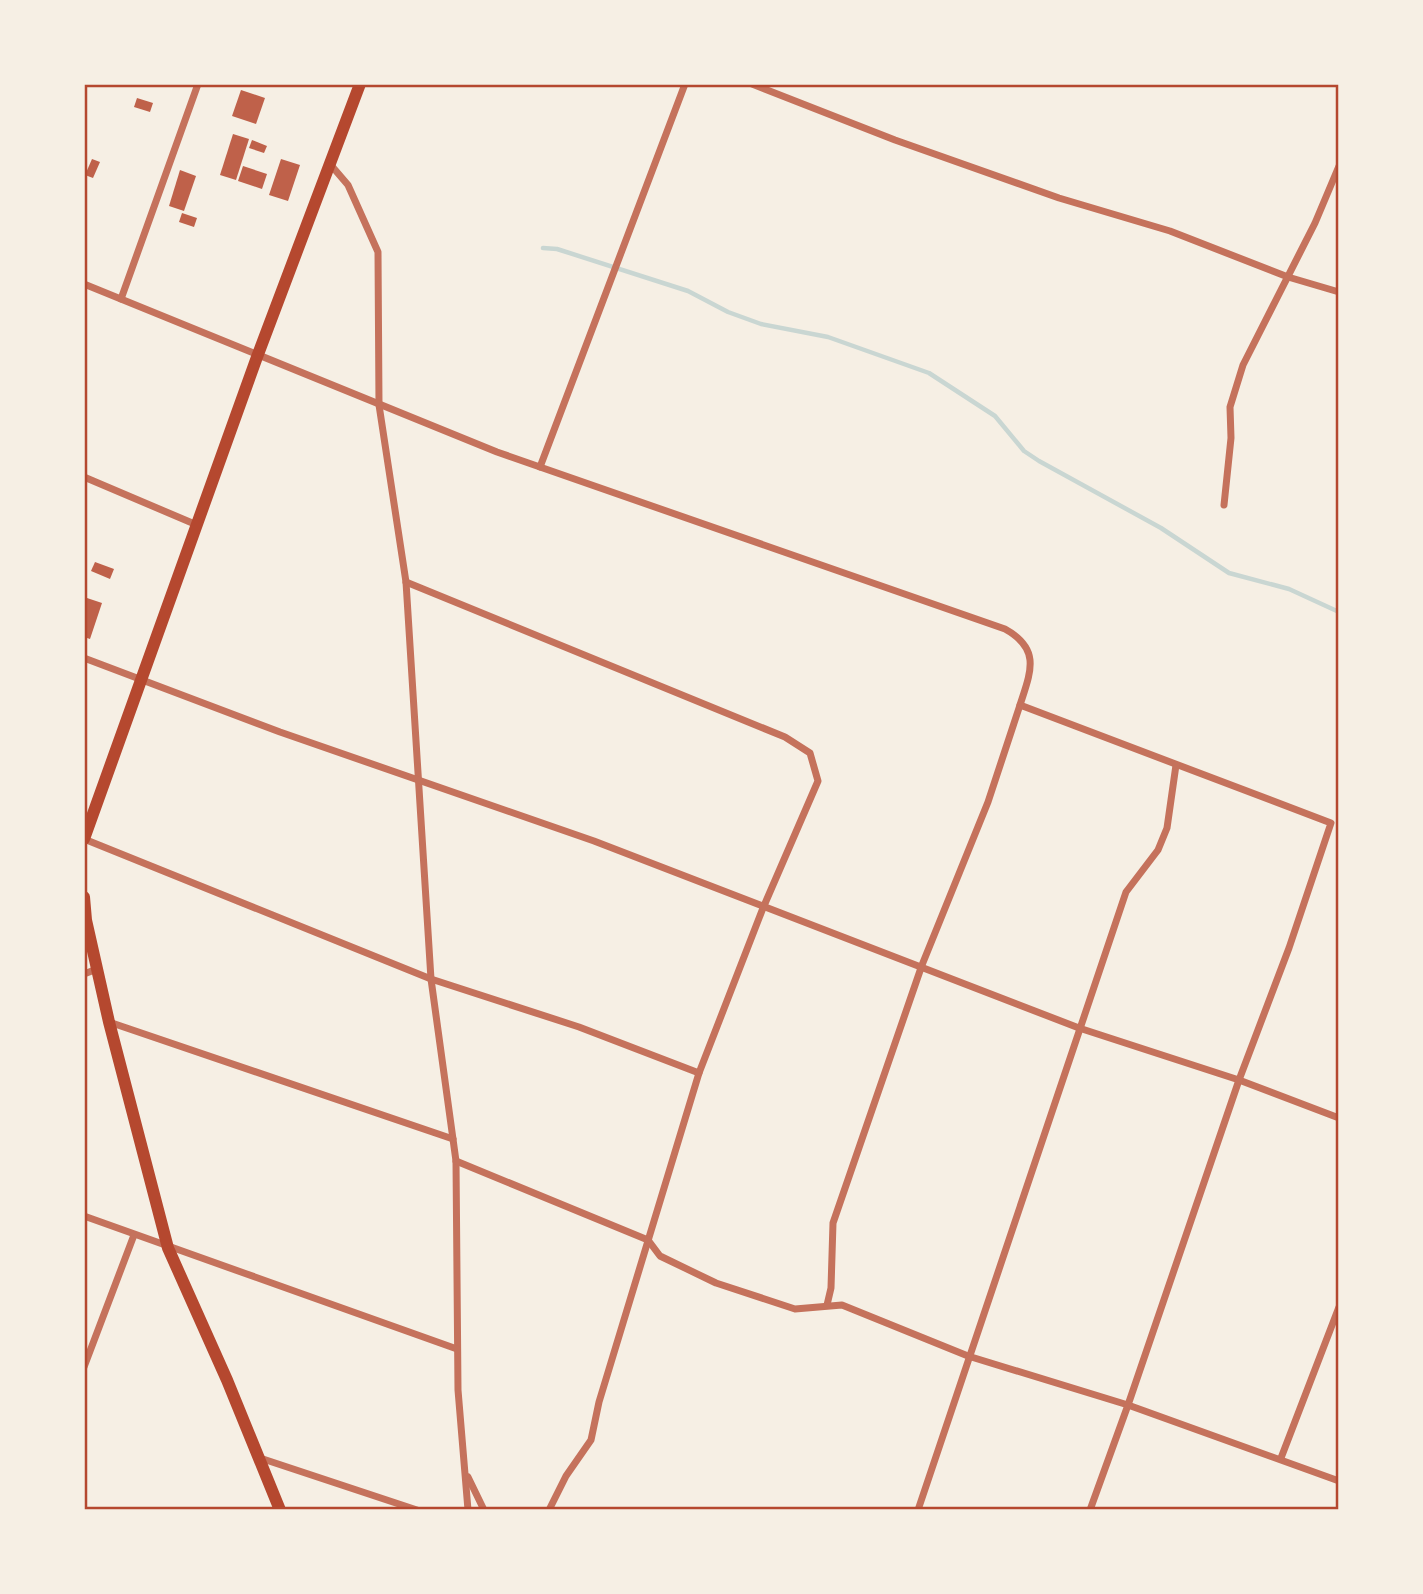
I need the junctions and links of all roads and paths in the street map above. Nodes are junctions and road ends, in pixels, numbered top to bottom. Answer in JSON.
{"nodes":[{"id":1,"x":198,"y":84,"type":"edge"},
{"id":2,"x":360,"y":84,"type":"edge"},
{"id":3,"x":685,"y":84,"type":"edge"},
{"id":4,"x":752,"y":84,"type":"edge"},
{"id":5,"x":329,"y":163,"type":"junction"},
{"id":6,"x":1339,"y":166,"type":"edge"},
{"id":7,"x":1288,"y":277,"type":"junction"},
{"id":8,"x":84,"y":284,"type":"edge"},
{"id":9,"x":1339,"y":292,"type":"edge"},
{"id":10,"x":121,"y":299,"type":"junction"},
{"id":11,"x":257,"y":357,"type":"junction"},
{"id":12,"x":379,"y":405,"type":"junction"},
{"id":13,"x":540,"y":467,"type":"junction"},
{"id":14,"x":84,"y":477,"type":"edge"},
{"id":15,"x":1224,"y":505,"type":"dead end"},
{"id":16,"x":197,"y":525,"type":"junction"},
{"id":17,"x":406,"y":582,"type":"junction"},
{"id":18,"x":84,"y":658,"type":"edge"},
{"id":19,"x":142,"y":680,"type":"junction"},
{"id":20,"x":1020,"y":705,"type":"junction"},
{"id":21,"x":1176,"y":765,"type":"junction"},
{"id":22,"x":420,"y":782,"type":"junction"},
{"id":23,"x":1335,"y":825,"type":"edge"},
{"id":24,"x":84,"y":839,"type":"edge"},
{"id":25,"x":84,"y":897,"type":"edge"},
{"id":26,"x":763,"y":908,"type":"junction"},
{"id":27,"x":922,"y":965,"type":"junction"},
{"id":28,"x":90,"y":972,"type":"edge"},
{"id":29,"x":431,"y":979,"type":"junction"},
{"id":30,"x":108,"y":1022,"type":"junction"},
{"id":31,"x":1079,"y":1028,"type":"junction"},
{"id":32,"x":699,"y":1073,"type":"junction"},
{"id":33,"x":1239,"y":1080,"type":"junction"},
{"id":34,"x":1339,"y":1118,"type":"edge"},
{"id":35,"x":453,"y":1139,"type":"junction"},
{"id":36,"x":456,"y":1161,"type":"junction"},
{"id":37,"x":84,"y":1216,"type":"edge"},
{"id":38,"x":134,"y":1235,"type":"junction"},
{"id":39,"x":648,"y":1240,"type":"junction"},
{"id":40,"x":168,"y":1248,"type":"junction"},
{"id":41,"x":827,"y":1305,"type":"junction"},
{"id":42,"x":1339,"y":1307,"type":"edge"},
{"id":43,"x":457,"y":1349,"type":"junction"},
{"id":44,"x":968,"y":1356,"type":"junction"},
{"id":45,"x":84,"y":1367,"type":"edge"},
{"id":46,"x":1128,"y":1405,"type":"junction"},
{"id":47,"x":259,"y":1458,"type":"junction"},
{"id":48,"x":1281,"y":1458,"type":"junction"},
{"id":49,"x":467,"y":1473,"type":"junction"},
{"id":50,"x":1339,"y":1480,"type":"edge"},
{"id":51,"x":280,"y":1510,"type":"edge"},
{"id":52,"x":417,"y":1510,"type":"edge"},
{"id":53,"x":468,"y":1510,"type":"edge"},
{"id":54,"x":484,"y":1510,"type":"edge"},
{"id":55,"x":549,"y":1510,"type":"edge"},
{"id":56,"x":918,"y":1510,"type":"edge"},
{"id":57,"x":1090,"y":1510,"type":"edge"}],
"edges":[{"from":1,"to":10,"type":"street"},
{"from":2,"to":5,"type":"main road"},
{"from":3,"to":13,"type":"street"},
{"from":4,"to":7,"type":"street"},
{"from":5,"to":11,"type":"main road"},
{"from":5,"to":12,"type":"street"},
{"from":6,"to":7,"type":"street"},
{"from":7,"to":9,"type":"street"},
{"from":7,"to":15,"type":"street"},
{"from":8,"to":10,"type":"street"},
{"from":10,"to":11,"type":"street"},
{"from":11,"to":12,"type":"street"},
{"from":11,"to":16,"type":"main road"},
{"from":12,"to":13,"type":"street"},
{"from":12,"to":17,"type":"street"},
{"from":13,"to":20,"type":"street"},
{"from":14,"to":16,"type":"street"},
{"from":16,"to":19,"type":"main road"},
{"from":17,"to":22,"type":"street"},
{"from":17,"to":26,"type":"street"},
{"from":18,"to":19,"type":"street"},
{"from":19,"to":22,"type":"street"},
{"from":19,"to":24,"type":"main road"},
{"from":20,"to":21,"type":"street"},
{"from":20,"to":27,"type":"street"},
{"from":21,"to":23,"type":"street"},
{"from":21,"to":31,"type":"street"},
{"from":22,"to":26,"type":"street"},
{"from":22,"to":29,"type":"street"},
{"from":23,"to":33,"type":"street"},
{"from":24,"to":29,"type":"street"},
{"from":25,"to":28,"type":"main road"},
{"from":26,"to":27,"type":"street"},
{"from":26,"to":32,"type":"street"},
{"from":27,"to":31,"type":"street"},
{"from":27,"to":41,"type":"street"},
{"from":28,"to":30,"type":"main road"},
{"from":29,"to":32,"type":"street"},
{"from":29,"to":35,"type":"street"},
{"from":30,"to":35,"type":"street"},
{"from":30,"to":40,"type":"main road"},
{"from":31,"to":33,"type":"street"},
{"from":31,"to":44,"type":"street"},
{"from":32,"to":39,"type":"street"},
{"from":33,"to":34,"type":"street"},
{"from":33,"to":46,"type":"street"},
{"from":35,"to":36,"type":"street"},
{"from":36,"to":39,"type":"street"},
{"from":36,"to":43,"type":"street"},
{"from":37,"to":38,"type":"street"},
{"from":38,"to":40,"type":"street"},
{"from":38,"to":45,"type":"street"},
{"from":39,"to":41,"type":"street"},
{"from":39,"to":55,"type":"street"},
{"from":40,"to":43,"type":"street"},
{"from":40,"to":47,"type":"main road"},
{"from":41,"to":44,"type":"street"},
{"from":42,"to":48,"type":"street"},
{"from":43,"to":49,"type":"street"},
{"from":44,"to":46,"type":"street"},
{"from":44,"to":56,"type":"street"},
{"from":46,"to":48,"type":"street"},
{"from":46,"to":57,"type":"street"},
{"from":47,"to":51,"type":"main road"},
{"from":47,"to":52,"type":"street"},
{"from":48,"to":50,"type":"street"},
{"from":49,"to":53,"type":"street"},
{"from":49,"to":54,"type":"street"}]}
